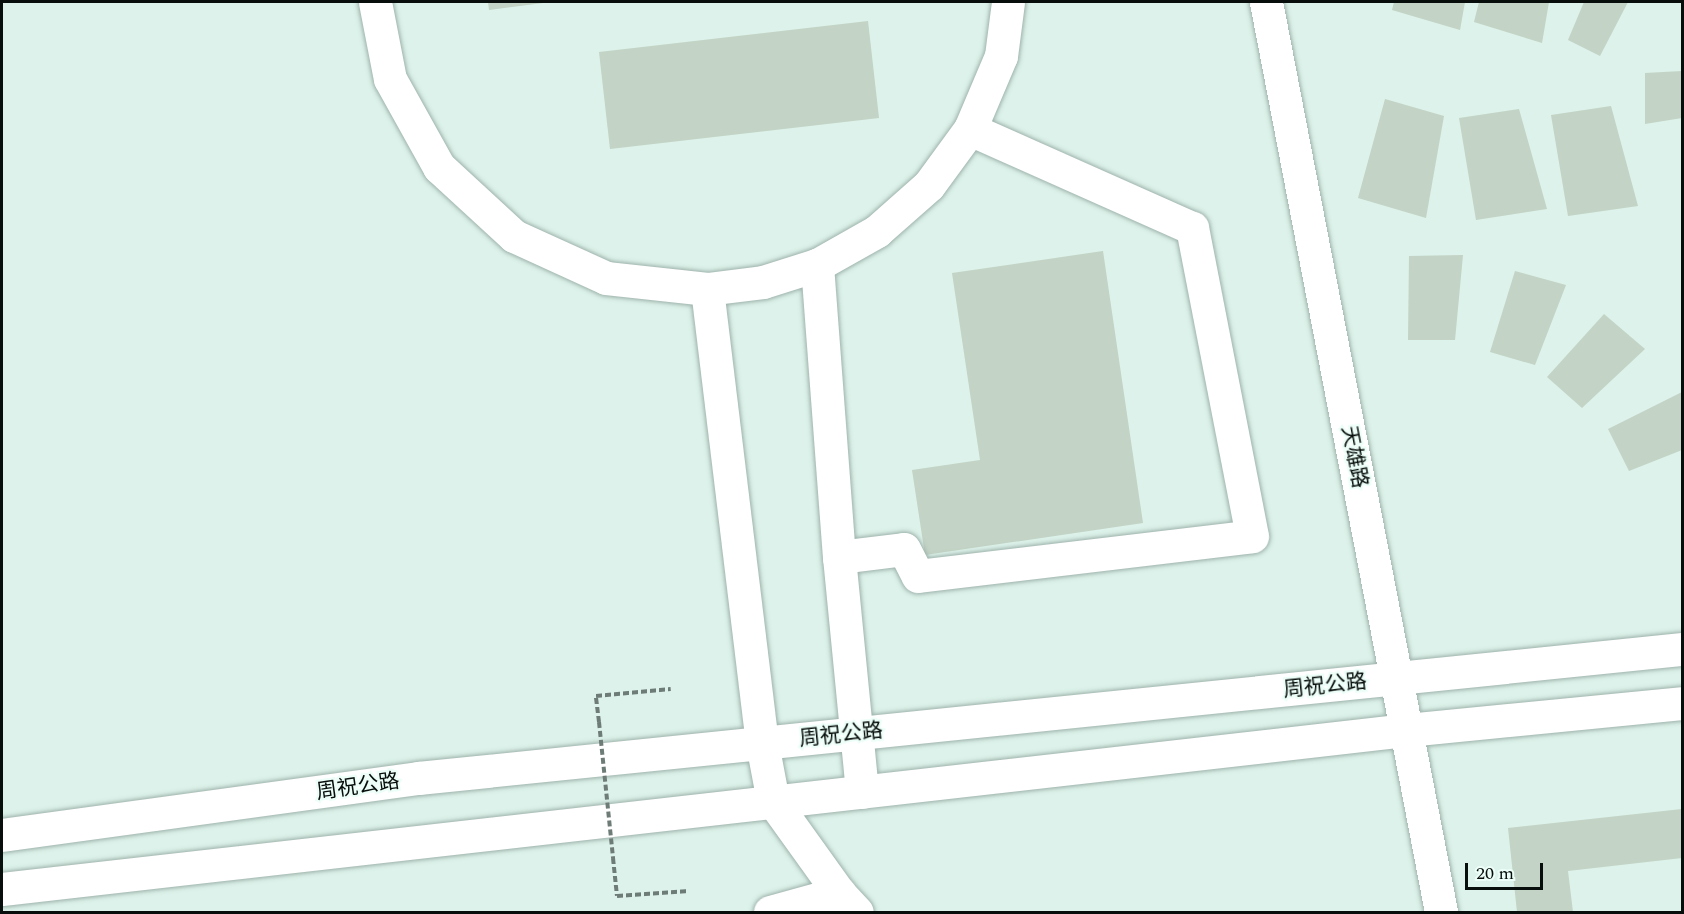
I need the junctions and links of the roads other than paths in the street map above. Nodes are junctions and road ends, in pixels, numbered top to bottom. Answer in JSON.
{"nodes":[{"id":1,"x":375,"y":2,"type":"edge"},
{"id":2,"x":1008,"y":2,"type":"edge"},
{"id":3,"x":1266,"y":2,"type":"edge"},
{"id":4,"x":970,"y":129,"type":"junction"},
{"id":5,"x":817,"y":265,"type":"junction"},
{"id":6,"x":707,"y":289,"type":"junction"},
{"id":7,"x":839,"y":557,"type":"junction"},
{"id":8,"x":1683,"y":649,"type":"edge"},
{"id":9,"x":1397,"y":678,"type":"junction"},
{"id":10,"x":1683,"y":703,"type":"edge"},
{"id":11,"x":1407,"y":730,"type":"junction"},
{"id":12,"x":858,"y":733,"type":"junction"},
{"id":13,"x":762,"y":743,"type":"junction"},
{"id":14,"x":862,"y":792,"type":"junction"},
{"id":15,"x":773,"y":801,"type":"junction"},
{"id":16,"x":2,"y":835,"type":"edge"},
{"id":17,"x":2,"y":890,"type":"edge"},
{"id":18,"x":848,"y":903,"type":"edge"},
{"id":19,"x":770,"y":912,"type":"edge"},
{"id":20,"x":1441,"y":912,"type":"edge"}],
"edges":[{"from":1,"to":6,"type":"street"},
{"from":2,"to":4,"type":"street"},
{"from":3,"to":9,"type":"street","name":"天雄路"},
{"from":4,"to":5,"type":"street"},
{"from":4,"to":7,"type":"street"},
{"from":5,"to":6,"type":"street"},
{"from":5,"to":7,"type":"street"},
{"from":6,"to":13,"type":"street"},
{"from":7,"to":12,"type":"street"},
{"from":8,"to":9,"type":"street","name":"周祝公路"},
{"from":9,"to":11,"type":"street","name":"天雄路"},
{"from":9,"to":12,"type":"street","name":"周祝公路"},
{"from":10,"to":11,"type":"street"},
{"from":11,"to":14,"type":"street"},
{"from":11,"to":20,"type":"street","name":"天雄路"},
{"from":12,"to":13,"type":"street","name":"周祝公路"},
{"from":12,"to":14,"type":"street"},
{"from":13,"to":15,"type":"street"},
{"from":13,"to":16,"type":"street","name":"周祝公路"},
{"from":14,"to":15,"type":"street"},
{"from":15,"to":17,"type":"street"},
{"from":15,"to":18,"type":"street"},
{"from":18,"to":19,"type":"street"}]}
